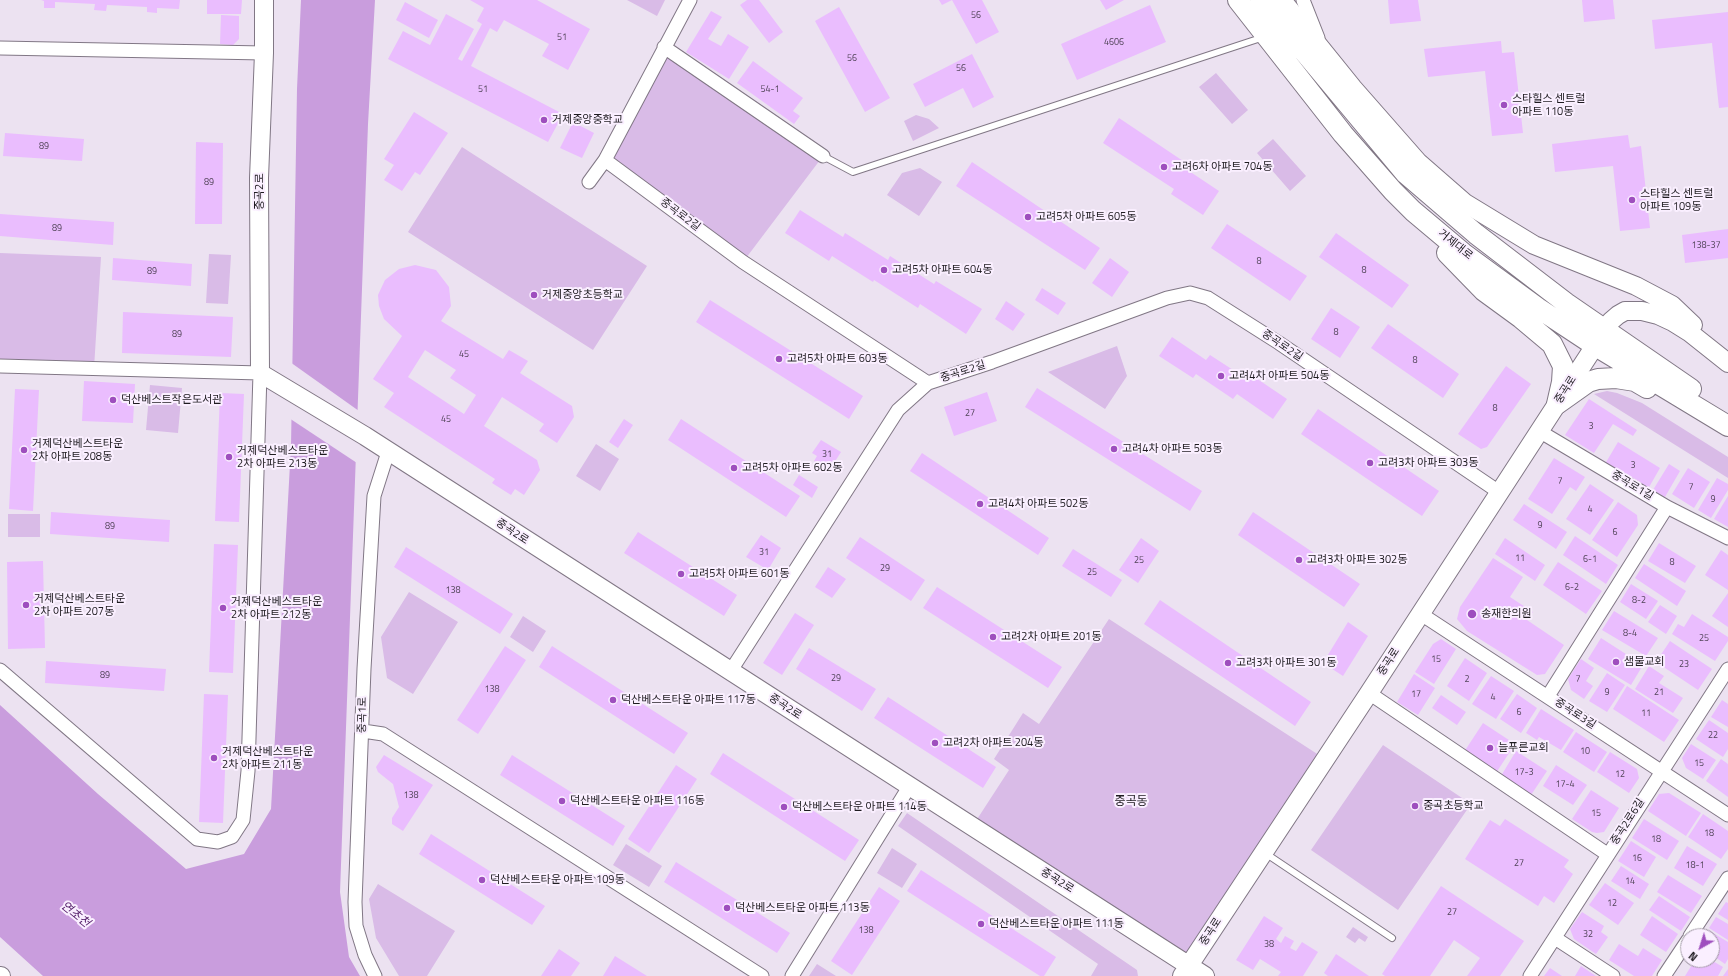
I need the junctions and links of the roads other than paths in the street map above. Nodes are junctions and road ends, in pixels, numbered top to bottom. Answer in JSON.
{"nodes":[{"id":1,"x":264,"y":0,"type":"edge"},
{"id":2,"x":690,"y":0,"type":"edge"},
{"id":3,"x":1238,"y":0,"type":"edge"},
{"id":4,"x":1261,"y":0,"type":"edge"},
{"id":5,"x":1282,"y":0,"type":"edge"},
{"id":6,"x":1303,"y":0,"type":"edge"},
{"id":7,"x":1267,"y":36,"type":"junction"},
{"id":8,"x":664,"y":47,"type":"junction"},
{"id":9,"x":0,"y":48,"type":"edge"},
{"id":10,"x":1323,"y":49,"type":"junction"},
{"id":11,"x":264,"y":53,"type":"junction"},
{"id":12,"x":823,"y":156,"type":"joint"},
{"id":13,"x":606,"y":160,"type":"junction"},
{"id":14,"x":589,"y":182,"type":"dead end"},
{"id":15,"x":1414,"y":211,"type":"junction"},
{"id":16,"x":1599,"y":338,"type":"junction"},
{"id":17,"x":1728,"y":363,"type":"edge"},
{"id":18,"x":0,"y":366,"type":"edge"},
{"id":19,"x":265,"y":376,"type":"junction"},
{"id":20,"x":928,"y":383,"type":"junction"},
{"id":21,"x":1557,"y":404,"type":"junction"},
{"id":22,"x":1728,"y":412,"type":"edge"},
{"id":23,"x":1728,"y":426,"type":"edge"},
{"id":24,"x":1539,"y":431,"type":"junction"},
{"id":25,"x":1728,"y":435,"type":"edge"},
{"id":26,"x":388,"y":452,"type":"junction"},
{"id":27,"x":1499,"y":492,"type":"junction"},
{"id":28,"x":1666,"y":506,"type":"junction"},
{"id":29,"x":1728,"y":538,"type":"edge"},
{"id":30,"x":1421,"y":614,"type":"junction"},
{"id":31,"x":1728,"y":669,"type":"edge"},
{"id":32,"x":0,"y":670,"type":"edge"},
{"id":33,"x":730,"y":672,"type":"junction"},
{"id":34,"x":1369,"y":693,"type":"junction"},
{"id":35,"x":1548,"y":696,"type":"junction"},
{"id":36,"x":363,"y":731,"type":"junction"},
{"id":37,"x":1662,"y":771,"type":"junction"},
{"id":38,"x":910,"y":786,"type":"junction"},
{"id":39,"x":1728,"y":815,"type":"edge"},
{"id":40,"x":1264,"y":852,"type":"junction"},
{"id":41,"x":1607,"y":854,"type":"junction"},
{"id":42,"x":1728,"y":878,"type":"edge"},
{"id":43,"x":1695,"y":928,"type":"edge"},
{"id":44,"x":1392,"y":938,"type":"dead end"},
{"id":45,"x":1555,"y":938,"type":"junction"},
{"id":46,"x":1680,"y":952,"type":"edge"},
{"id":47,"x":1186,"y":971,"type":"edge"},
{"id":48,"x":375,"y":976,"type":"edge"},
{"id":49,"x":762,"y":976,"type":"edge"},
{"id":50,"x":792,"y":976,"type":"edge"},
{"id":51,"x":1205,"y":976,"type":"edge"},
{"id":52,"x":1530,"y":976,"type":"edge"},
{"id":53,"x":1613,"y":976,"type":"edge"},
{"id":54,"x":1664,"y":976,"type":"edge"}],
"edges":[{"from":1,"to":11,"type":"street","name":"중곡2로"},
{"from":2,"to":8,"type":"street"},
{"from":3,"to":7,"type":"main road","name":"거제대로"},
{"from":4,"to":16,"type":"main road","name":"거제대로"},
{"from":5,"to":10,"type":"street"},
{"from":6,"to":10,"type":"street"},
{"from":7,"to":12,"type":"lane"},
{"from":7,"to":15,"type":"main road","name":"거제대로"},
{"from":8,"to":12,"type":"street"},
{"from":8,"to":13,"type":"street"},
{"from":9,"to":11,"type":"street"},
{"from":10,"to":17,"type":"street"},
{"from":11,"to":19,"type":"street","name":"중곡2로"},
{"from":13,"to":14,"type":"street"},
{"from":13,"to":20,"type":"street","name":"중곡로2길"},
{"from":15,"to":16,"type":"main road","name":"거제대로"},
{"from":15,"to":21,"type":"main road"},
{"from":16,"to":17,"type":"street","name":"중곡로"},
{"from":16,"to":21,"type":"street","name":"중곡로"},
{"from":16,"to":22,"type":"main road","name":"거제대로"},
{"from":16,"to":23,"type":"main road","name":"거제대로"},
{"from":18,"to":19,"type":"street"},
{"from":19,"to":26,"type":"street","name":"중곡2로"},
{"from":19,"to":32,"type":"street"},
{"from":20,"to":27,"type":"street","name":"중곡로2길"},
{"from":20,"to":33,"type":"street"},
{"from":21,"to":24,"type":"street","name":"중곡로"},
{"from":21,"to":25,"type":"main road"},
{"from":24,"to":27,"type":"street","name":"중곡로"},
{"from":24,"to":28,"type":"street","name":"중곡로1길"},
{"from":26,"to":33,"type":"street","name":"중곡2로"},
{"from":26,"to":36,"type":"street","name":"중곡1로"},
{"from":27,"to":30,"type":"street","name":"중곡로"},
{"from":28,"to":29,"type":"street","name":"중곡로1길"},
{"from":28,"to":35,"type":"street"},
{"from":30,"to":34,"type":"street","name":"중곡로"},
{"from":30,"to":35,"type":"street","name":"중곡로3길"},
{"from":31,"to":37,"type":"street","name":"중곡2로6길"},
{"from":33,"to":38,"type":"street","name":"중곡2로"},
{"from":34,"to":40,"type":"street","name":"중곡로"},
{"from":34,"to":41,"type":"street"},
{"from":35,"to":37,"type":"street","name":"중곡로3길"},
{"from":36,"to":48,"type":"street","name":"중곡1로"},
{"from":36,"to":49,"type":"street"},
{"from":37,"to":39,"type":"street","name":"중곡로3길"},
{"from":37,"to":41,"type":"street","name":"중곡2로6길"},
{"from":38,"to":47,"type":"street","name":"중곡2로"},
{"from":38,"to":50,"type":"street"},
{"from":40,"to":44,"type":"lane"},
{"from":40,"to":47,"type":"street","name":"중곡로"},
{"from":41,"to":45,"type":"street","name":"중곡2로6길"},
{"from":42,"to":43,"type":"street"},
{"from":45,"to":52,"type":"street","name":"중곡2로6길"},
{"from":45,"to":53,"type":"street"},
{"from":46,"to":54,"type":"street"},
{"from":47,"to":51,"type":"street","name":"중곡2로"}]}
